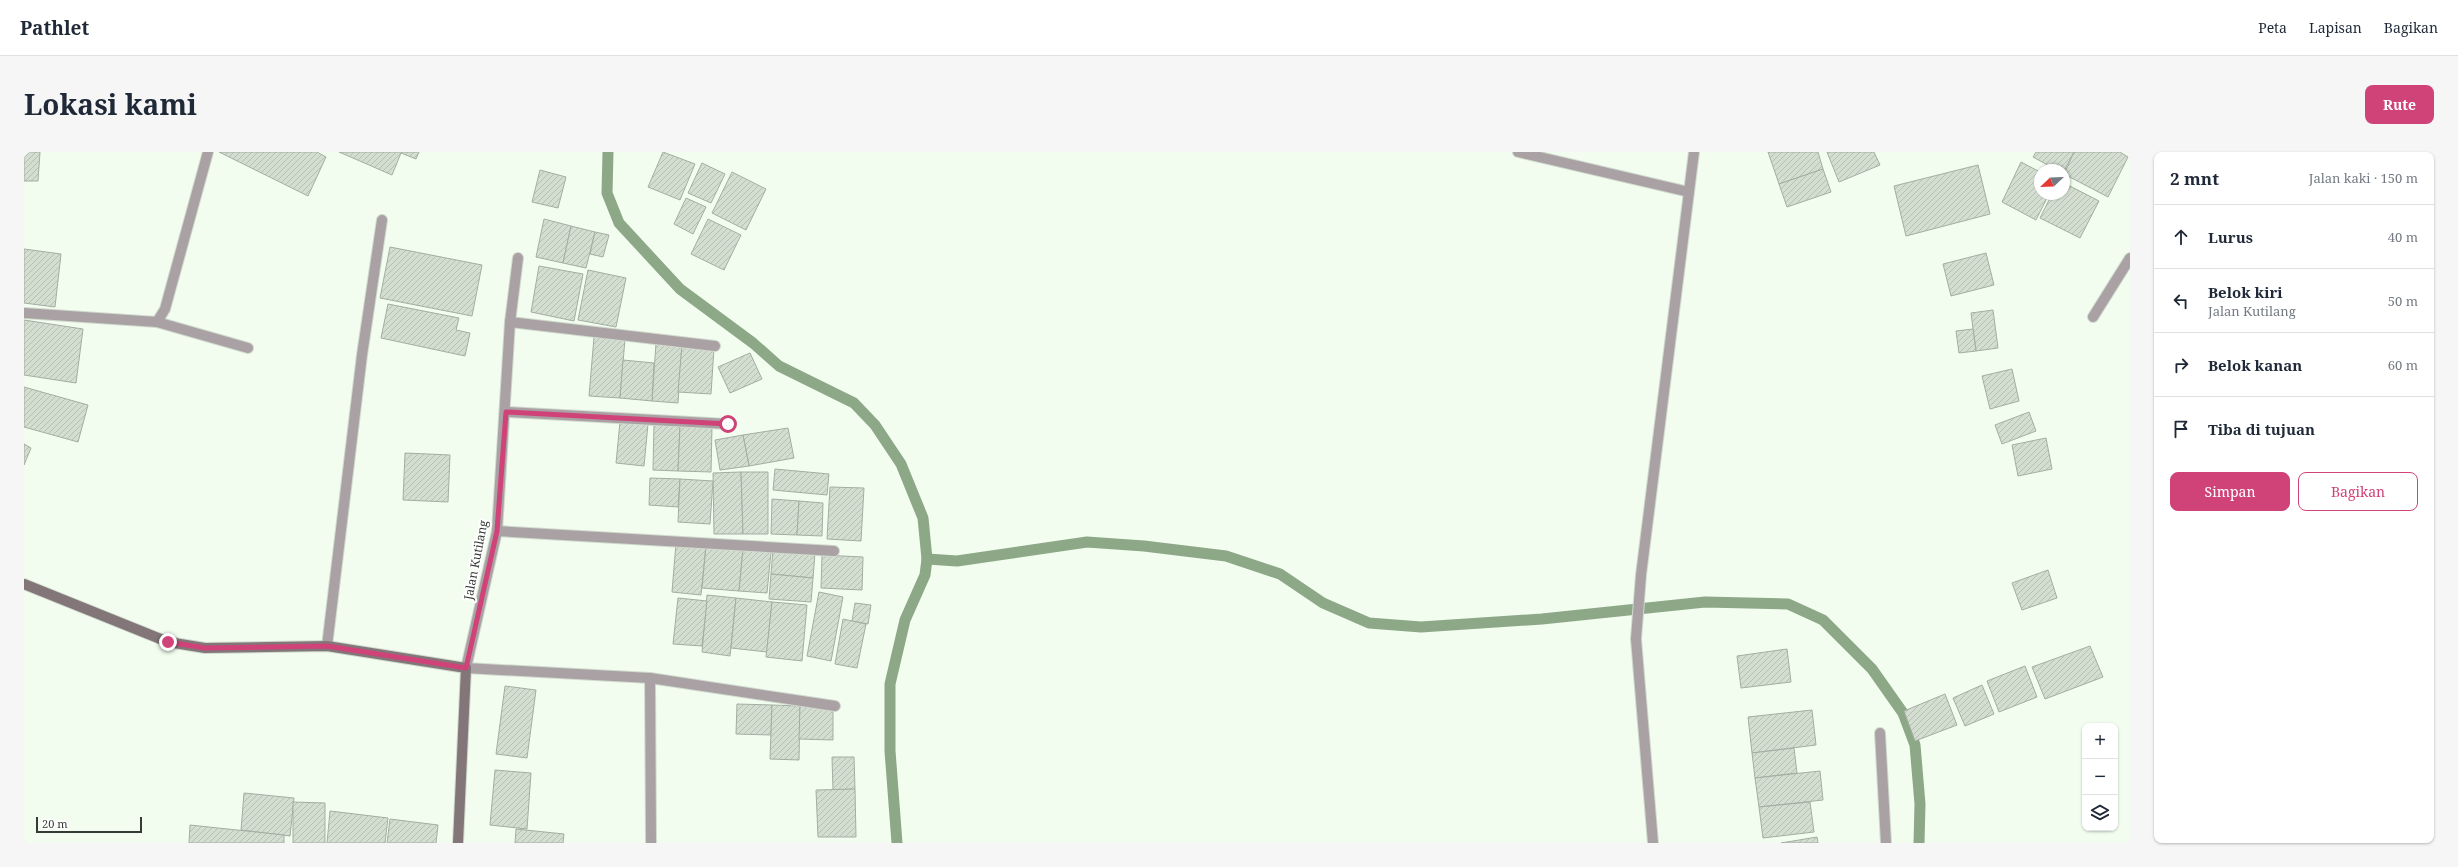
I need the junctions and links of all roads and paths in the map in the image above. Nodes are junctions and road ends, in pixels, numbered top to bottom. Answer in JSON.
{"nodes":[{"id":1,"x":208,"y":152,"type":"edge"},
{"id":2,"x":1518,"y":152,"type":"edge"},
{"id":3,"x":1694,"y":152,"type":"edge"},
{"id":4,"x":1689,"y":192,"type":"junction"},
{"id":5,"x":382,"y":220,"type":"dead end"},
{"id":6,"x":518,"y":258,"type":"dead end"},
{"id":7,"x":2130,"y":258,"type":"edge"},
{"id":8,"x":24,"y":313,"type":"edge"},
{"id":9,"x":2093,"y":317,"type":"dead end"},
{"id":10,"x":158,"y":322,"type":"junction"},
{"id":11,"x":510,"y":322,"type":"junction"},
{"id":12,"x":715,"y":346,"type":"dead end"},
{"id":13,"x":248,"y":348,"type":"dead end"},
{"id":14,"x":506,"y":412,"type":"junction"},
{"id":15,"x":728,"y":424,"type":"dead end"},
{"id":16,"x":497,"y":531,"type":"junction"},
{"id":17,"x":834,"y":551,"type":"dead end"},
{"id":18,"x":24,"y":584,"type":"edge"},
{"id":19,"x":327,"y":646,"type":"junction"},
{"id":20,"x":466,"y":668,"type":"junction"},
{"id":21,"x":650,"y":678,"type":"junction"},
{"id":22,"x":835,"y":706,"type":"dead end"},
{"id":23,"x":1880,"y":733,"type":"dead end"},
{"id":24,"x":458,"y":843,"type":"edge"},
{"id":25,"x":651,"y":843,"type":"edge"},
{"id":26,"x":1653,"y":843,"type":"edge"},
{"id":27,"x":1886,"y":843,"type":"edge"}],
"edges":[{"from":1,"to":10,"type":"street"},
{"from":2,"to":4,"type":"street"},
{"from":3,"to":4,"type":"street"},
{"from":4,"to":26,"type":"street"},
{"from":5,"to":19,"type":"street"},
{"from":6,"to":11,"type":"street","name":"Jalan Kutilang"},
{"from":7,"to":9,"type":"street"},
{"from":8,"to":10,"type":"street"},
{"from":10,"to":13,"type":"street"},
{"from":11,"to":12,"type":"street"},
{"from":11,"to":14,"type":"street","name":"Jalan Kutilang"},
{"from":14,"to":15,"type":"street"},
{"from":14,"to":16,"type":"street","name":"Jalan Kutilang"},
{"from":16,"to":17,"type":"street"},
{"from":16,"to":20,"type":"street","name":"Jalan Kutilang"},
{"from":18,"to":19,"type":"main road"},
{"from":19,"to":20,"type":"main road"},
{"from":20,"to":21,"type":"street"},
{"from":20,"to":24,"type":"main road","name":"Jalan Kutilang"},
{"from":21,"to":22,"type":"street"},
{"from":21,"to":25,"type":"street"},
{"from":23,"to":27,"type":"street"}]}
